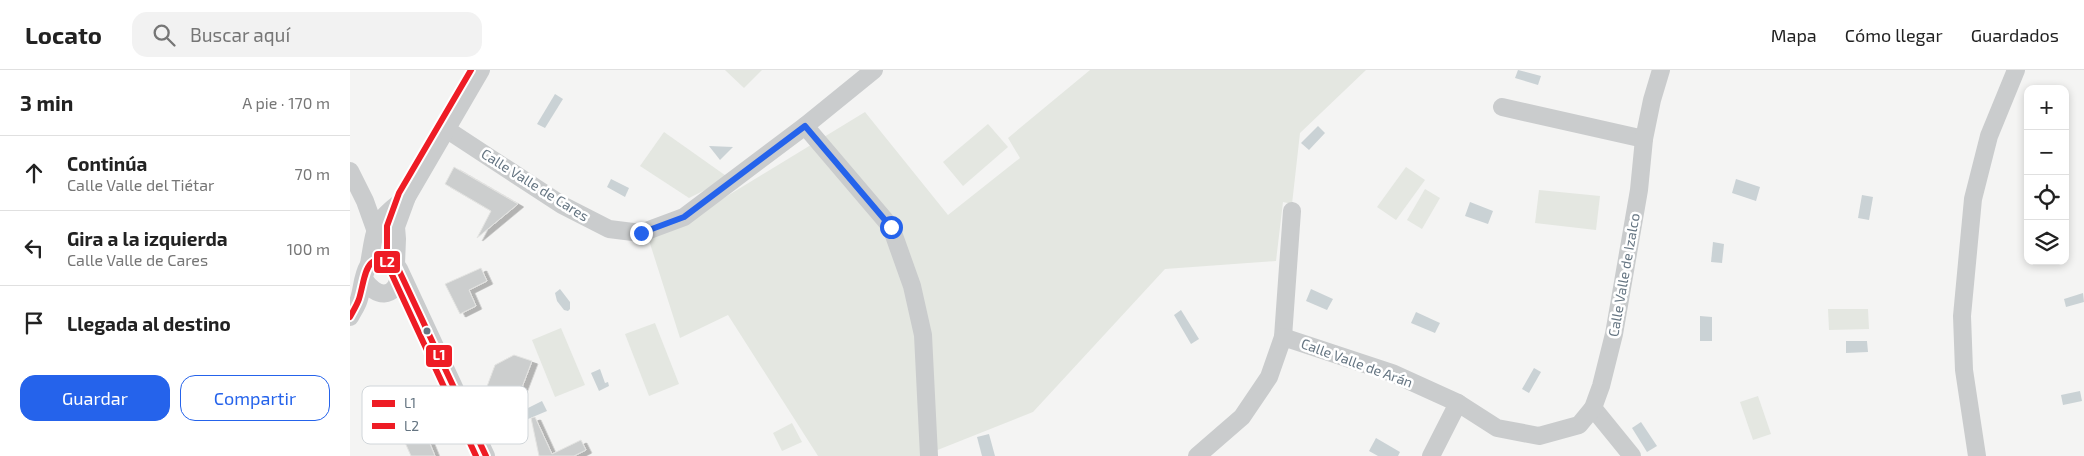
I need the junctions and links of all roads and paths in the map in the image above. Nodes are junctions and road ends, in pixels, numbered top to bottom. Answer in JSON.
{"nodes":[{"id":1,"x":480,"y":70,"type":"edge"},
{"id":2,"x":874,"y":70,"type":"edge"},
{"id":3,"x":1661,"y":70,"type":"edge"},
{"id":4,"x":2016,"y":70,"type":"edge"},
{"id":5,"x":1502,"y":107,"type":"dead end"},
{"id":6,"x":805,"y":126,"type":"junction"},
{"id":7,"x":446,"y":129,"type":"junction"},
{"id":8,"x":1644,"y":139,"type":"junction"},
{"id":9,"x":350,"y":172,"type":"edge"},
{"id":10,"x":408,"y":197,"type":"junction"},
{"id":11,"x":1292,"y":211,"type":"dead end"},
{"id":12,"x":379,"y":222,"type":"junction"},
{"id":13,"x":396,"y":227,"type":"junction"},
{"id":14,"x":397,"y":266,"type":"junction"},
{"id":15,"x":367,"y":271,"type":"junction"},
{"id":16,"x":388,"y":293,"type":"junction"},
{"id":17,"x":418,"y":312,"type":"junction"},
{"id":18,"x":350,"y":317,"type":"edge"},
{"id":19,"x":1283,"y":337,"type":"junction"},
{"id":20,"x":453,"y":386,"type":"edge"},
{"id":21,"x":1458,"y":403,"type":"junction"},
{"id":22,"x":1593,"y":408,"type":"junction"},
{"id":23,"x":480,"y":444,"type":"edge"},
{"id":24,"x":486,"y":456,"type":"edge"},
{"id":25,"x":929,"y":456,"type":"edge"},
{"id":26,"x":1197,"y":456,"type":"edge"},
{"id":27,"x":1431,"y":456,"type":"edge"},
{"id":28,"x":1632,"y":456,"type":"edge"},
{"id":29,"x":1977,"y":456,"type":"edge"}],
"edges":[{"from":1,"to":7,"type":"street"},
{"from":2,"to":6,"type":"street","name":"Calle Valle de Cares"},
{"from":3,"to":8,"type":"street","name":"Calle Valle de Izalco"},
{"from":4,"to":29,"type":"street"},
{"from":5,"to":8,"type":"street"},
{"from":6,"to":7,"type":"street","name":"Calle Valle de Cares"},
{"from":6,"to":25,"type":"street"},
{"from":7,"to":10,"type":"street"},
{"from":8,"to":22,"type":"street","name":"Calle Valle de Izalco"},
{"from":9,"to":12,"type":"street"},
{"from":10,"to":12,"type":"street"},
{"from":10,"to":13,"type":"street"},
{"from":11,"to":19,"type":"street","name":"Calle Valle de Arán"},
{"from":12,"to":13,"type":"street"},
{"from":12,"to":15,"type":"street"},
{"from":13,"to":14,"type":"street"},
{"from":14,"to":15,"type":"street"},
{"from":14,"to":16,"type":"street"},
{"from":14,"to":17,"type":"street"},
{"from":15,"to":16,"type":"street"},
{"from":15,"to":18,"type":"street"},
{"from":16,"to":17,"type":"street"},
{"from":17,"to":20,"type":"street"},
{"from":19,"to":21,"type":"street","name":"Calle Valle de Arán"},
{"from":19,"to":26,"type":"street","name":"Calle Valle de Arán"},
{"from":21,"to":22,"type":"street","name":"Calle Valle de Izalco"},
{"from":21,"to":27,"type":"street"},
{"from":22,"to":28,"type":"street"},
{"from":23,"to":24,"type":"street"}]}
